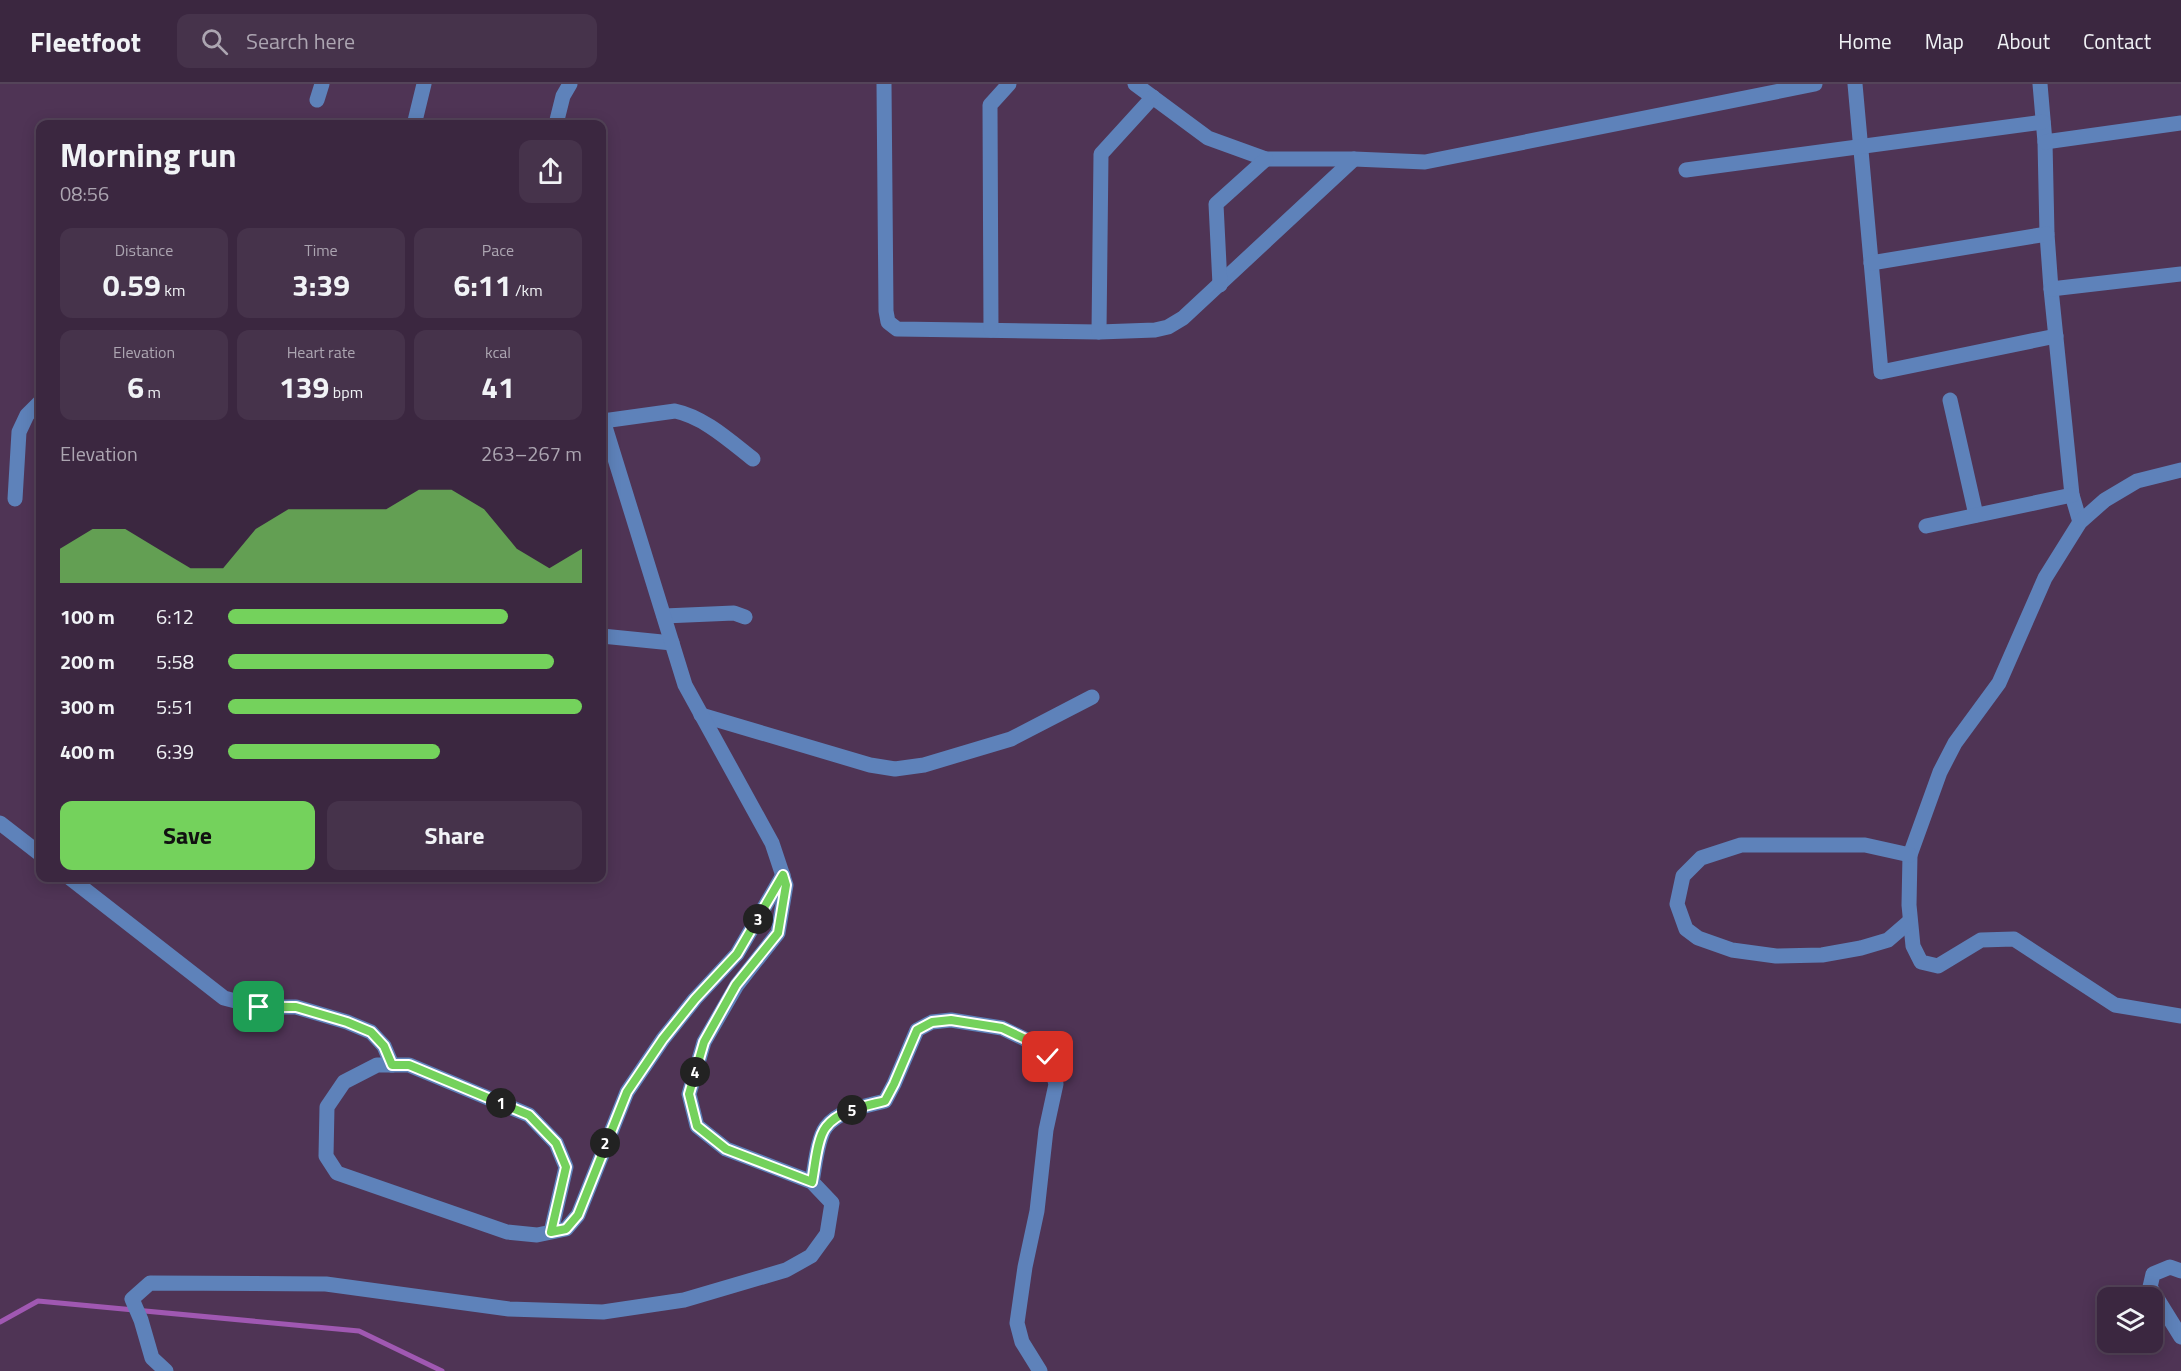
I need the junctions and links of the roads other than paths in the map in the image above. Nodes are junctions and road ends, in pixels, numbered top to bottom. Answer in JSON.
{"nodes":[{"id":1,"x":322,"y":84,"type":"edge"},
{"id":2,"x":423,"y":84,"type":"edge"},
{"id":3,"x":570,"y":84,"type":"edge"},
{"id":4,"x":884,"y":84,"type":"edge"},
{"id":5,"x":1009,"y":84,"type":"edge"},
{"id":6,"x":1135,"y":84,"type":"edge"},
{"id":7,"x":1815,"y":84,"type":"edge"},
{"id":8,"x":1855,"y":84,"type":"edge"},
{"id":9,"x":2040,"y":84,"type":"edge"},
{"id":10,"x":1775,"y":88,"type":"edge"},
{"id":11,"x":1153,"y":97,"type":"junction"},
{"id":12,"x":317,"y":100,"type":"dead end"},
{"id":13,"x":415,"y":120,"type":"edge"},
{"id":14,"x":557,"y":120,"type":"edge"},
{"id":15,"x":2043,"y":122,"type":"junction"},
{"id":16,"x":2181,"y":123,"type":"edge"},
{"id":17,"x":2045,"y":142,"type":"junction"},
{"id":18,"x":1860,"y":146,"type":"junction"},
{"id":19,"x":1266,"y":159,"type":"junction"},
{"id":20,"x":1354,"y":159,"type":"junction"},
{"id":21,"x":1686,"y":170,"type":"dead end"},
{"id":22,"x":2047,"y":234,"type":"junction"},
{"id":23,"x":1871,"y":263,"type":"junction"},
{"id":24,"x":2181,"y":274,"type":"edge"},
{"id":25,"x":1220,"y":285,"type":"junction"},
{"id":26,"x":2051,"y":289,"type":"junction"},
{"id":27,"x":991,"y":330,"type":"junction"},
{"id":28,"x":1099,"y":332,"type":"junction"},
{"id":29,"x":2056,"y":336,"type":"junction"},
{"id":30,"x":1950,"y":400,"type":"dead end"},
{"id":31,"x":36,"y":406,"type":"edge"},
{"id":32,"x":606,"y":419,"type":"edge"},
{"id":33,"x":606,"y":432,"type":"edge"},
{"id":34,"x":753,"y":459,"type":"dead end"},
{"id":35,"x":2181,"y":470,"type":"edge"},
{"id":36,"x":2072,"y":495,"type":"junction"},
{"id":37,"x":15,"y":499,"type":"dead end"},
{"id":38,"x":1976,"y":515,"type":"junction"},
{"id":39,"x":2080,"y":522,"type":"junction"},
{"id":40,"x":1926,"y":526,"type":"dead end"},
{"id":41,"x":664,"y":616,"type":"junction"},
{"id":42,"x":745,"y":617,"type":"dead end"},
{"id":43,"x":606,"y":636,"type":"edge"},
{"id":44,"x":672,"y":643,"type":"junction"},
{"id":45,"x":1092,"y":697,"type":"dead end"},
{"id":46,"x":701,"y":715,"type":"junction"},
{"id":47,"x":0,"y":823,"type":"edge"},
{"id":48,"x":36,"y":851,"type":"edge"},
{"id":49,"x":1910,"y":855,"type":"junction"},
{"id":50,"x":783,"y":875,"type":"junction"},
{"id":51,"x":75,"y":882,"type":"edge"},
{"id":52,"x":1910,"y":921,"type":"junction"},
{"id":53,"x":2181,"y":1016,"type":"edge"},
{"id":54,"x":392,"y":1065,"type":"junction"},
{"id":55,"x":812,"y":1182,"type":"junction"},
{"id":56,"x":551,"y":1232,"type":"junction"},
{"id":57,"x":2181,"y":1271,"type":"edge"},
{"id":58,"x":2181,"y":1336,"type":"edge"},
{"id":59,"x":166,"y":1371,"type":"edge"},
{"id":60,"x":1041,"y":1371,"type":"edge"}],
"edges":[{"from":1,"to":12,"type":"street"},
{"from":2,"to":13,"type":"street"},
{"from":3,"to":14,"type":"street"},
{"from":4,"to":27,"type":"street"},
{"from":5,"to":27,"type":"street"},
{"from":6,"to":11,"type":"street"},
{"from":7,"to":10,"type":"street"},
{"from":8,"to":18,"type":"street"},
{"from":9,"to":15,"type":"street"},
{"from":10,"to":20,"type":"street"},
{"from":11,"to":19,"type":"street"},
{"from":11,"to":28,"type":"street"},
{"from":15,"to":17,"type":"street"},
{"from":15,"to":18,"type":"street"},
{"from":16,"to":17,"type":"street"},
{"from":17,"to":22,"type":"street"},
{"from":18,"to":21,"type":"street"},
{"from":18,"to":23,"type":"street"},
{"from":19,"to":20,"type":"street"},
{"from":19,"to":25,"type":"street"},
{"from":20,"to":25,"type":"street"},
{"from":22,"to":23,"type":"street"},
{"from":22,"to":26,"type":"street"},
{"from":23,"to":29,"type":"street"},
{"from":24,"to":26,"type":"street"},
{"from":25,"to":28,"type":"street"},
{"from":26,"to":29,"type":"street"},
{"from":27,"to":28,"type":"street"},
{"from":29,"to":36,"type":"street"},
{"from":30,"to":38,"type":"street"},
{"from":31,"to":37,"type":"street"},
{"from":32,"to":34,"type":"street"},
{"from":33,"to":41,"type":"street"},
{"from":35,"to":39,"type":"street"},
{"from":36,"to":38,"type":"street"},
{"from":36,"to":39,"type":"street"},
{"from":38,"to":40,"type":"street"},
{"from":39,"to":49,"type":"street"},
{"from":41,"to":42,"type":"street"},
{"from":41,"to":44,"type":"street"},
{"from":43,"to":44,"type":"street"},
{"from":44,"to":46,"type":"street"},
{"from":45,"to":46,"type":"street"},
{"from":46,"to":50,"type":"street"},
{"from":47,"to":48,"type":"street"},
{"from":49,"to":52,"type":"street"},
{"from":49,"to":52,"type":"street"},
{"from":50,"to":55,"type":"street"},
{"from":50,"to":56,"type":"street"},
{"from":51,"to":54,"type":"street"},
{"from":52,"to":53,"type":"street"},
{"from":54,"to":56,"type":"street"},
{"from":54,"to":56,"type":"street"},
{"from":55,"to":59,"type":"street"},
{"from":55,"to":60,"type":"street"},
{"from":57,"to":58,"type":"street"}]}
